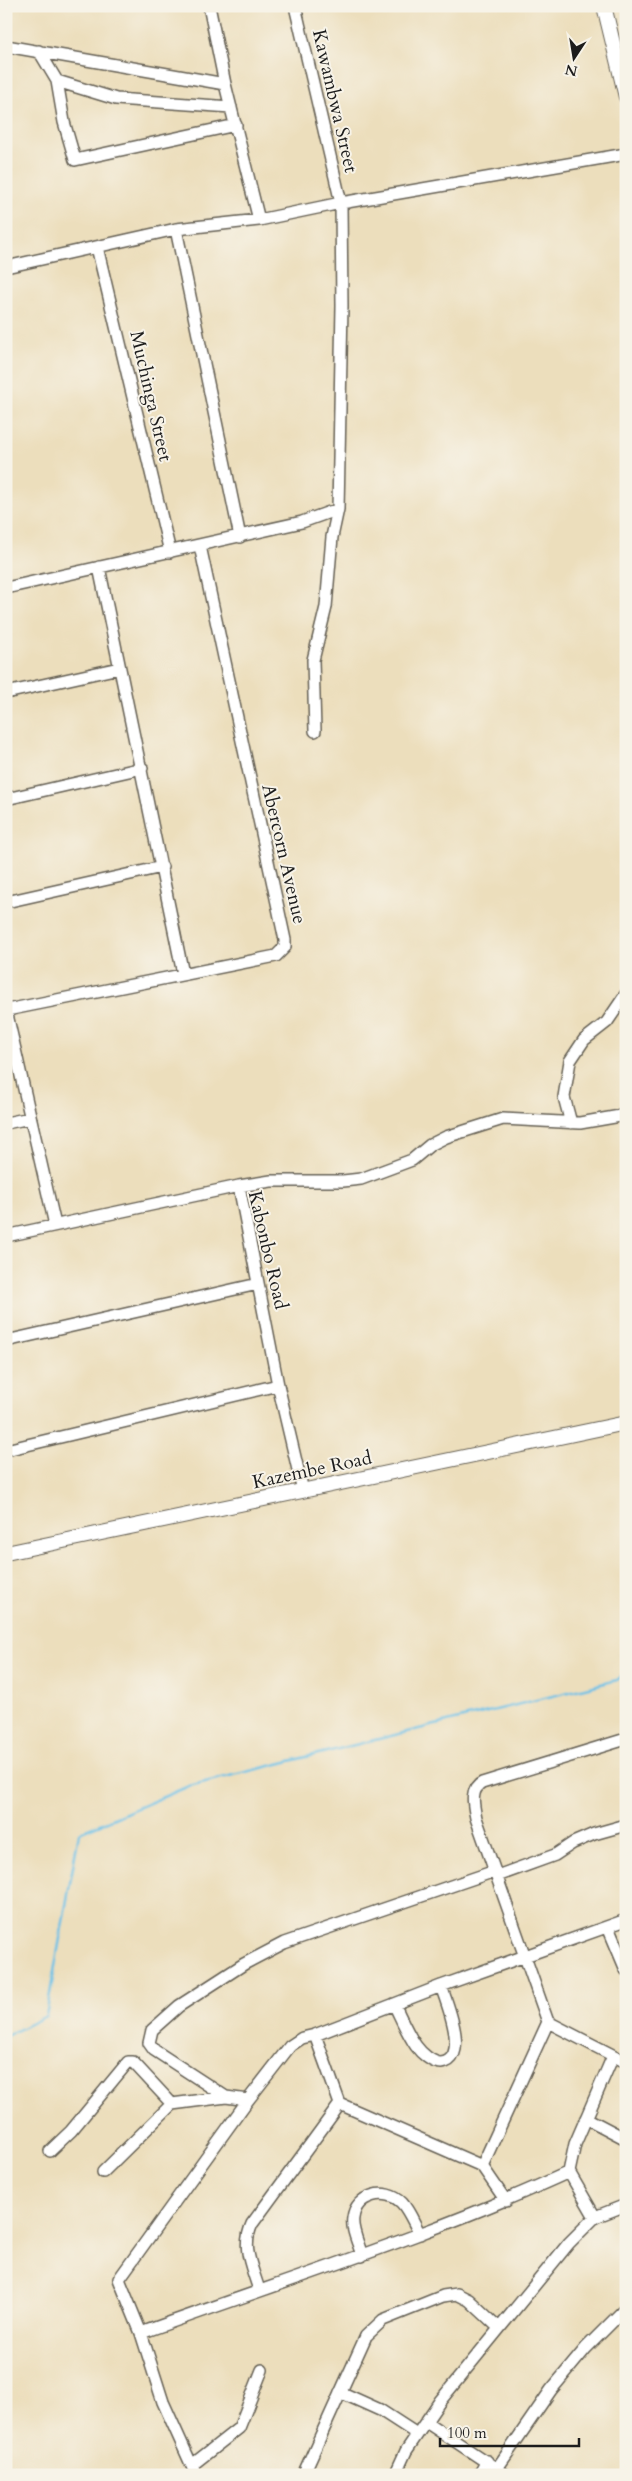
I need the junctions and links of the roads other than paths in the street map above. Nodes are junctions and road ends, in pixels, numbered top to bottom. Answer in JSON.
{"nodes":[{"id":1,"x":209,"y":6,"type":"edge"},
{"id":2,"x":295,"y":6,"type":"edge"},
{"id":3,"x":604,"y":6,"type":"edge"},
{"id":4,"x":6,"y":46,"type":"edge"},
{"id":5,"x":39,"y":51,"type":"junction"},
{"id":6,"x":621,"y":53,"type":"edge"},
{"id":7,"x":56,"y":81,"type":"junction"},
{"id":8,"x":225,"y":84,"type":"junction"},
{"id":9,"x":626,"y":98,"type":"edge"},
{"id":10,"x":231,"y":107,"type":"junction"},
{"id":11,"x":236,"y":125,"type":"junction"},
{"id":12,"x":626,"y":154,"type":"edge"},
{"id":13,"x":341,"y":203,"type":"junction"},
{"id":14,"x":259,"y":220,"type":"junction"},
{"id":15,"x":176,"y":229,"type":"junction"},
{"id":16,"x":97,"y":247,"type":"junction"},
{"id":17,"x":6,"y":267,"type":"edge"},
{"id":18,"x":338,"y":508,"type":"junction"},
{"id":19,"x":240,"y":537,"type":"junction"},
{"id":20,"x":200,"y":546,"type":"junction"},
{"id":21,"x":170,"y":552,"type":"junction"},
{"id":22,"x":98,"y":567,"type":"junction"},
{"id":23,"x":6,"y":588,"type":"edge"},
{"id":24,"x":119,"y":668,"type":"junction"},
{"id":25,"x":6,"y":693,"type":"edge"},
{"id":26,"x":315,"y":732,"type":"dead end"},
{"id":27,"x":142,"y":768,"type":"junction"},
{"id":28,"x":6,"y":799,"type":"edge"},
{"id":29,"x":162,"y":866,"type":"junction"},
{"id":30,"x":6,"y":902,"type":"edge"},
{"id":31,"x":184,"y":974,"type":"junction"},
{"id":32,"x":626,"y":994,"type":"edge"},
{"id":33,"x":6,"y":1010,"type":"edge"},
{"id":34,"x":626,"y":1115,"type":"edge"},
{"id":35,"x":30,"y":1118,"type":"junction"},
{"id":36,"x":6,"y":1123,"type":"edge"},
{"id":37,"x":571,"y":1123,"type":"junction"},
{"id":38,"x":239,"y":1186,"type":"junction"},
{"id":39,"x":56,"y":1225,"type":"junction"},
{"id":40,"x":6,"y":1236,"type":"edge"},
{"id":41,"x":258,"y":1284,"type":"junction"},
{"id":42,"x":6,"y":1341,"type":"edge"},
{"id":43,"x":278,"y":1385,"type":"junction"},
{"id":44,"x":626,"y":1423,"type":"edge"},
{"id":45,"x":6,"y":1450,"type":"edge"},
{"id":46,"x":303,"y":1491,"type":"junction"},
{"id":47,"x":6,"y":1553,"type":"edge"},
{"id":48,"x":626,"y":1739,"type":"edge"},
{"id":49,"x":626,"y":1825,"type":"edge"},
{"id":50,"x":496,"y":1874,"type":"junction"},
{"id":51,"x":626,"y":1920,"type":"edge"},
{"id":52,"x":608,"y":1927,"type":"junction"},
{"id":53,"x":523,"y":1956,"type":"junction"},
{"id":54,"x":626,"y":1970,"type":"edge"},
{"id":55,"x":442,"y":1986,"type":"junction"},
{"id":56,"x":394,"y":2004,"type":"junction"},
{"id":57,"x":548,"y":2022,"type":"junction"},
{"id":58,"x":316,"y":2035,"type":"junction"},
{"id":59,"x":613,"y":2056,"type":"junction"},
{"id":60,"x":626,"y":2062,"type":"edge"},
{"id":61,"x":226,"y":2097,"type":"junction"},
{"id":62,"x":248,"y":2100,"type":"junction"},
{"id":63,"x":172,"y":2104,"type":"junction"},
{"id":64,"x":340,"y":2104,"type":"junction"},
{"id":65,"x":586,"y":2118,"type":"junction"},
{"id":66,"x":626,"y":2139,"type":"edge"},
{"id":67,"x":50,"y":2152,"type":"dead end"},
{"id":68,"x":482,"y":2166,"type":"junction"},
{"id":69,"x":103,"y":2172,"type":"dead end"},
{"id":70,"x":569,"y":2172,"type":"junction"},
{"id":71,"x":506,"y":2201,"type":"junction"},
{"id":72,"x":626,"y":2205,"type":"edge"},
{"id":73,"x":595,"y":2217,"type":"junction"},
{"id":74,"x":420,"y":2234,"type":"junction"},
{"id":75,"x":362,"y":2256,"type":"junction"},
{"id":76,"x":259,"y":2290,"type":"junction"},
{"id":77,"x":626,"y":2308,"type":"edge"},
{"id":78,"x":499,"y":2328,"type":"junction"},
{"id":79,"x":141,"y":2333,"type":"junction"},
{"id":80,"x":262,"y":2370,"type":"dead end"},
{"id":81,"x":340,"y":2392,"type":"junction"},
{"id":82,"x":426,"y":2422,"type":"junction"},
{"id":83,"x":417,"y":2434,"type":"junction"},
{"id":84,"x":487,"y":2461,"type":"junction"},
{"id":85,"x":194,"y":2470,"type":"edge"},
{"id":86,"x":502,"y":2471,"type":"edge"},
{"id":87,"x":303,"y":2475,"type":"edge"},
{"id":88,"x":394,"y":2475,"type":"edge"},
{"id":89,"x":479,"y":2475,"type":"edge"}],
"edges":[{"from":1,"to":8,"type":"street"},
{"from":2,"to":13,"type":"street","name":"Kawambwa Street"},
{"from":3,"to":6,"type":"main road"},
{"from":4,"to":5,"type":"street"},
{"from":5,"to":7,"type":"street"},
{"from":5,"to":8,"type":"street"},
{"from":6,"to":9,"type":"main road"},
{"from":7,"to":10,"type":"street"},
{"from":7,"to":11,"type":"street"},
{"from":8,"to":10,"type":"street"},
{"from":10,"to":11,"type":"street"},
{"from":11,"to":14,"type":"street"},
{"from":12,"to":13,"type":"street"},
{"from":13,"to":14,"type":"street"},
{"from":13,"to":18,"type":"street","name":"Kawambwa Street"},
{"from":14,"to":15,"type":"street"},
{"from":15,"to":16,"type":"street"},
{"from":15,"to":19,"type":"street"},
{"from":16,"to":17,"type":"street"},
{"from":16,"to":21,"type":"street","name":"Muchinga Street"},
{"from":18,"to":19,"type":"street"},
{"from":18,"to":26,"type":"street","name":"Kawambwa Street"},
{"from":19,"to":20,"type":"street"},
{"from":20,"to":21,"type":"street"},
{"from":20,"to":31,"type":"street","name":"Abercorn Avenue"},
{"from":21,"to":22,"type":"street"},
{"from":22,"to":23,"type":"street"},
{"from":22,"to":24,"type":"street"},
{"from":24,"to":25,"type":"street"},
{"from":24,"to":27,"type":"street"},
{"from":27,"to":28,"type":"street"},
{"from":27,"to":29,"type":"street"},
{"from":29,"to":30,"type":"street"},
{"from":29,"to":31,"type":"street"},
{"from":31,"to":33,"type":"street","name":"Abercorn Avenue"},
{"from":32,"to":37,"type":"street"},
{"from":33,"to":35,"type":"street"},
{"from":34,"to":37,"type":"street"},
{"from":35,"to":36,"type":"street"},
{"from":35,"to":39,"type":"street"},
{"from":37,"to":38,"type":"street"},
{"from":38,"to":39,"type":"street","name":"Kabonbo Road"},
{"from":38,"to":41,"type":"street","name":"Kabonbo Road"},
{"from":39,"to":40,"type":"street","name":"Kabonbo Road"},
{"from":41,"to":42,"type":"street"},
{"from":41,"to":43,"type":"street","name":"Kabonbo Road"},
{"from":43,"to":45,"type":"street"},
{"from":43,"to":46,"type":"street","name":"Kabonbo Road"},
{"from":44,"to":46,"type":"main road","name":"Kazembe Road"},
{"from":46,"to":47,"type":"main road","name":"Kazembe Road"},
{"from":48,"to":50,"type":"street"},
{"from":49,"to":50,"type":"street"},
{"from":50,"to":53,"type":"street"},
{"from":50,"to":61,"type":"street"},
{"from":51,"to":52,"type":"street"},
{"from":52,"to":53,"type":"street"},
{"from":52,"to":54,"type":"street"},
{"from":53,"to":55,"type":"street"},
{"from":53,"to":57,"type":"street"},
{"from":55,"to":56,"type":"street"},
{"from":55,"to":56,"type":"street"},
{"from":56,"to":58,"type":"street"},
{"from":57,"to":59,"type":"street"},
{"from":57,"to":68,"type":"street"},
{"from":58,"to":62,"type":"street"},
{"from":58,"to":64,"type":"street"},
{"from":59,"to":60,"type":"street"},
{"from":59,"to":65,"type":"street"},
{"from":61,"to":62,"type":"street"},
{"from":61,"to":63,"type":"street"},
{"from":62,"to":79,"type":"street"},
{"from":63,"to":67,"type":"street"},
{"from":63,"to":69,"type":"street"},
{"from":64,"to":68,"type":"street"},
{"from":64,"to":76,"type":"street"},
{"from":65,"to":66,"type":"street"},
{"from":65,"to":70,"type":"street"},
{"from":68,"to":71,"type":"street"},
{"from":70,"to":71,"type":"street"},
{"from":70,"to":73,"type":"street"},
{"from":71,"to":74,"type":"street"},
{"from":72,"to":73,"type":"street"},
{"from":73,"to":78,"type":"street"},
{"from":74,"to":75,"type":"street"},
{"from":74,"to":75,"type":"street"},
{"from":75,"to":76,"type":"street"},
{"from":76,"to":79,"type":"street"},
{"from":77,"to":86,"type":"street"},
{"from":78,"to":81,"type":"street"},
{"from":78,"to":82,"type":"street"},
{"from":79,"to":85,"type":"street"},
{"from":80,"to":85,"type":"street"},
{"from":81,"to":83,"type":"street"},
{"from":81,"to":87,"type":"street"},
{"from":82,"to":83,"type":"street"},
{"from":82,"to":84,"type":"street"},
{"from":83,"to":88,"type":"street"},
{"from":84,"to":86,"type":"street"},
{"from":84,"to":89,"type":"street"}]}
